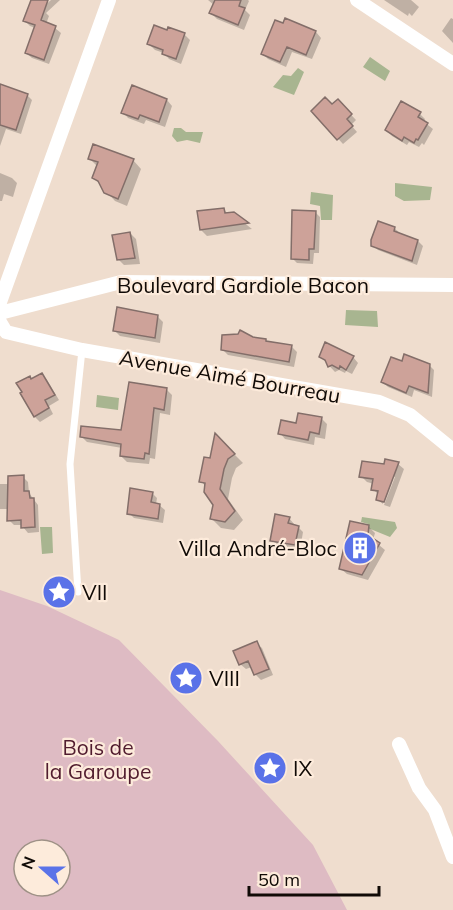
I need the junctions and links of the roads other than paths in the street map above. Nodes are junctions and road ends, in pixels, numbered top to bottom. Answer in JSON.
{"nodes":[{"id":1,"x":109,"y":0,"type":"edge"},
{"id":2,"x":357,"y":0,"type":"edge"},
{"id":3,"x":453,"y":64,"type":"edge"},
{"id":4,"x":453,"y":285,"type":"edge"},
{"id":5,"x":0,"y":302,"type":"edge"},
{"id":6,"x":0,"y":313,"type":"edge"},
{"id":7,"x":0,"y":322,"type":"edge"},
{"id":8,"x":82,"y":350,"type":"junction"},
{"id":9,"x":453,"y":450,"type":"edge"},
{"id":10,"x":78,"y":592,"type":"dead end"},
{"id":11,"x":399,"y":744,"type":"dead end"},
{"id":12,"x":453,"y":857,"type":"edge"}],
"edges":[{"from":1,"to":5,"type":"street"},
{"from":2,"to":3,"type":"street"},
{"from":4,"to":6,"type":"street","name":"Boulevard Gardiole Bacon"},
{"from":7,"to":8,"type":"street","name":"Avenue Aimé Bourreau"},
{"from":8,"to":9,"type":"street","name":"Avenue Aimé Bourreau"},
{"from":8,"to":10,"type":"lane"},
{"from":11,"to":12,"type":"street"}]}
